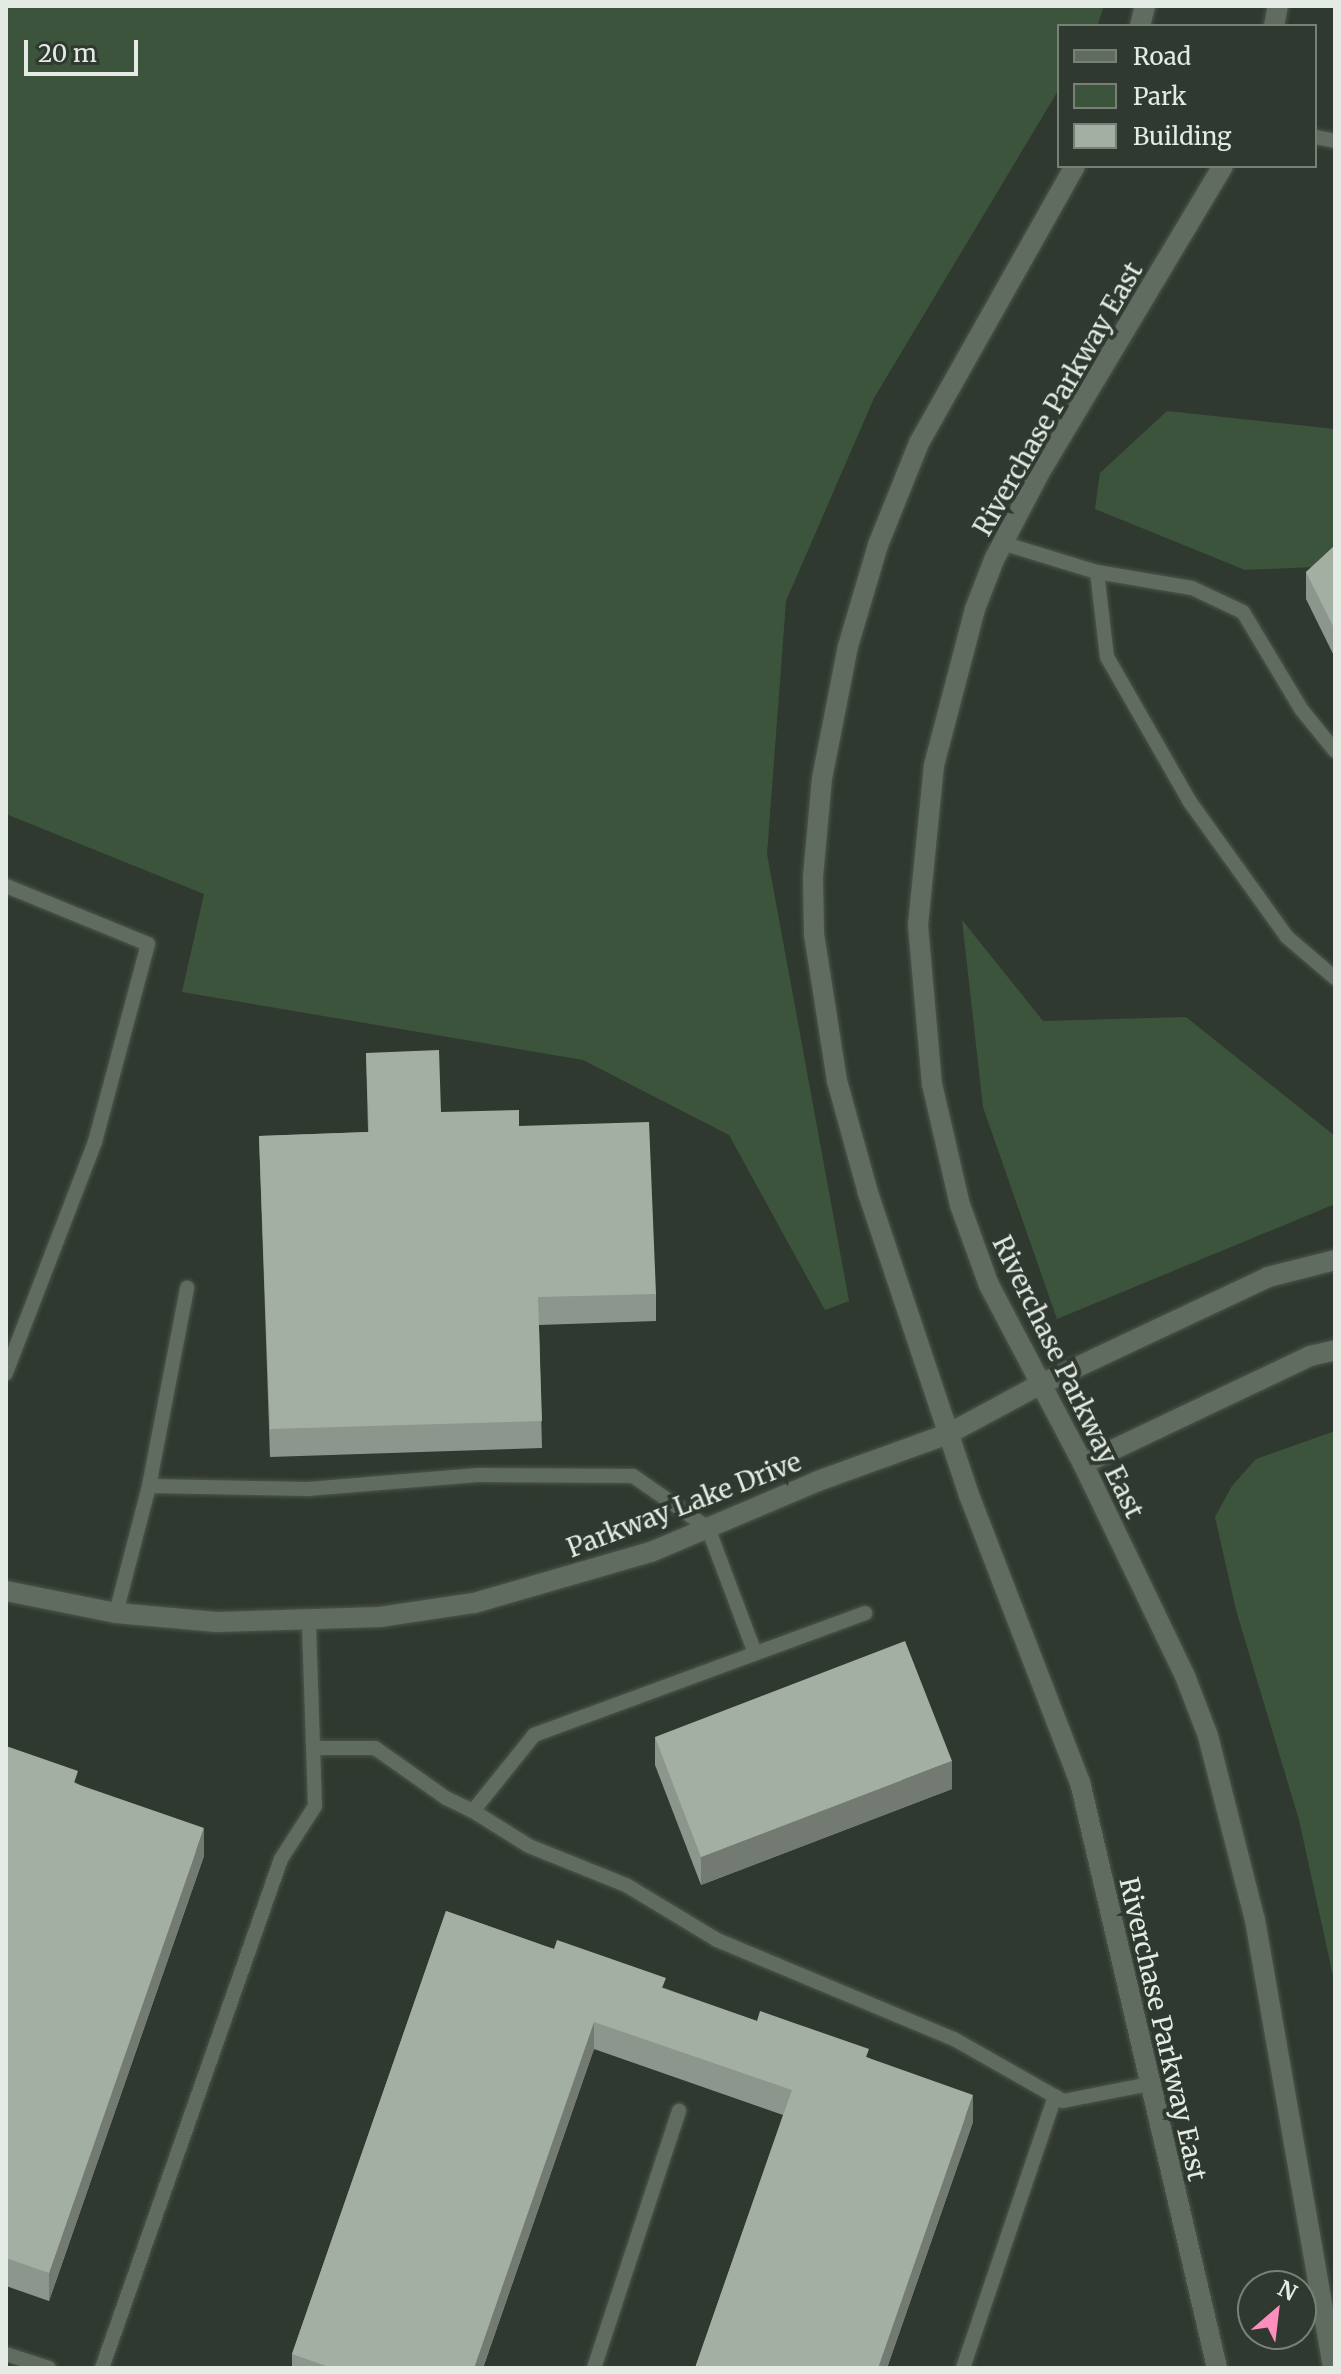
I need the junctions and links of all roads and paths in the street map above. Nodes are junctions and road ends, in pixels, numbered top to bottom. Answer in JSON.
{"nodes":[{"id":1,"x":1074,"y":168,"type":"edge"},
{"id":2,"x":1222,"y":168,"type":"edge"},
{"id":3,"x":1002,"y":543,"type":"junction"},
{"id":4,"x":1097,"y":572,"type":"junction"},
{"id":5,"x":1335,"y":751,"type":"edge"},
{"id":6,"x":6,"y":886,"type":"edge"},
{"id":7,"x":1335,"y":978,"type":"edge"},
{"id":8,"x":1335,"y":1260,"type":"edge"},
{"id":9,"x":187,"y":1288,"type":"dead end"},
{"id":10,"x":1335,"y":1350,"type":"edge"},
{"id":11,"x":6,"y":1373,"type":"edge"},
{"id":12,"x":1039,"y":1385,"type":"junction"},
{"id":13,"x":948,"y":1434,"type":"junction"},
{"id":14,"x":1083,"y":1464,"type":"junction"},
{"id":15,"x":149,"y":1486,"type":"junction"},
{"id":16,"x":708,"y":1528,"type":"junction"},
{"id":17,"x":6,"y":1591,"type":"edge"},
{"id":18,"x":116,"y":1613,"type":"junction"},
{"id":19,"x":865,"y":1613,"type":"dead end"},
{"id":20,"x":309,"y":1621,"type":"junction"},
{"id":21,"x":755,"y":1653,"type":"junction"},
{"id":22,"x":314,"y":1748,"type":"junction"},
{"id":23,"x":473,"y":1811,"type":"junction"},
{"id":24,"x":1150,"y":2084,"type":"junction"},
{"id":25,"x":1055,"y":2096,"type":"junction"},
{"id":26,"x":679,"y":2111,"type":"dead end"},
{"id":27,"x":6,"y":2354,"type":"edge"},
{"id":28,"x":49,"y":2368,"type":"edge"},
{"id":29,"x":102,"y":2368,"type":"edge"},
{"id":30,"x":594,"y":2368,"type":"edge"},
{"id":31,"x":963,"y":2368,"type":"edge"},
{"id":32,"x":1217,"y":2368,"type":"edge"},
{"id":33,"x":1333,"y":2368,"type":"edge"}],
"edges":[{"from":1,"to":13,"type":"street","name":"Riverchase Parkway East"},
{"from":2,"to":3,"type":"street","name":"Riverchase Parkway East"},
{"from":3,"to":4,"type":"lane"},
{"from":3,"to":12,"type":"street","name":"Riverchase Parkway East"},
{"from":4,"to":5,"type":"lane"},
{"from":4,"to":7,"type":"lane"},
{"from":6,"to":11,"type":"lane"},
{"from":8,"to":12,"type":"street","name":"Parkway Lake Drive"},
{"from":9,"to":15,"type":"lane"},
{"from":10,"to":14,"type":"street"},
{"from":12,"to":13,"type":"street","name":"Parkway Lake Drive"},
{"from":12,"to":14,"type":"street","name":"Riverchase Parkway East"},
{"from":13,"to":16,"type":"street","name":"Parkway Lake Drive"},
{"from":13,"to":24,"type":"street","name":"Riverchase Parkway East"},
{"from":14,"to":33,"type":"street","name":"Riverchase Parkway East"},
{"from":15,"to":16,"type":"lane"},
{"from":15,"to":18,"type":"lane"},
{"from":16,"to":20,"type":"street","name":"Parkway Lake Drive"},
{"from":16,"to":21,"type":"lane"},
{"from":17,"to":18,"type":"street","name":"Parkway Lake Drive"},
{"from":18,"to":20,"type":"street","name":"Parkway Lake Drive"},
{"from":19,"to":21,"type":"lane"},
{"from":20,"to":22,"type":"lane"},
{"from":21,"to":23,"type":"lane"},
{"from":22,"to":23,"type":"lane"},
{"from":22,"to":29,"type":"lane"},
{"from":23,"to":25,"type":"lane"},
{"from":24,"to":25,"type":"lane"},
{"from":24,"to":32,"type":"street","name":"Riverchase Parkway East"},
{"from":25,"to":31,"type":"lane"},
{"from":26,"to":30,"type":"lane"},
{"from":27,"to":28,"type":"lane"}]}
